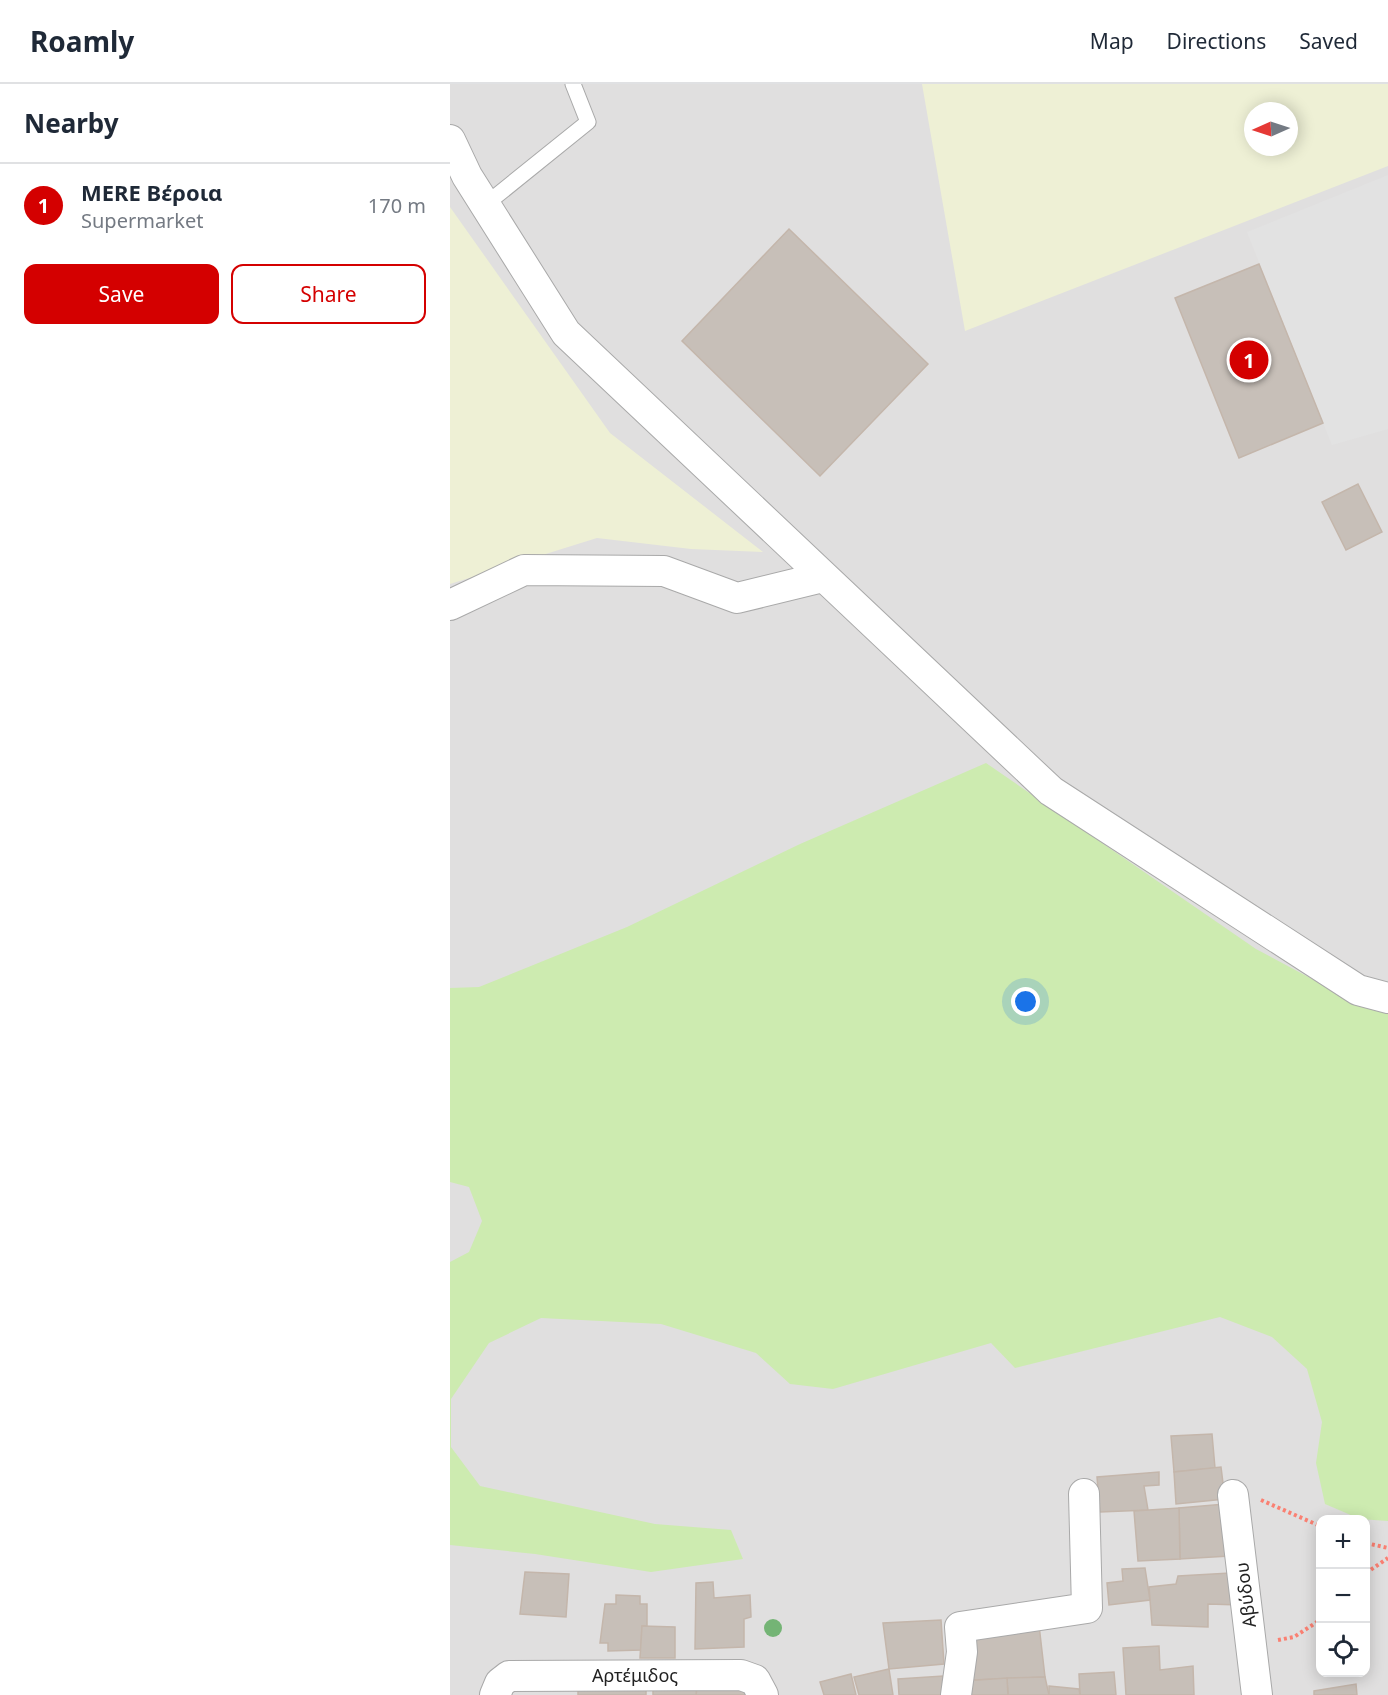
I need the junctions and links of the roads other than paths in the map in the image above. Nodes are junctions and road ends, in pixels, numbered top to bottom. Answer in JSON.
{"nodes":[{"id":1,"x":573,"y":84,"type":"edge"},
{"id":2,"x":450,"y":140,"type":"edge"},
{"id":3,"x":485,"y":205,"type":"junction"},
{"id":4,"x":823,"y":577,"type":"junction"},
{"id":5,"x":450,"y":605,"type":"edge"},
{"id":6,"x":1388,"y":998,"type":"edge"},
{"id":7,"x":1084,"y":1494,"type":"dead end"},
{"id":8,"x":1233,"y":1495,"type":"road end"},
{"id":9,"x":497,"y":1689,"type":"edge"},
{"id":10,"x":763,"y":1695,"type":"edge"},
{"id":11,"x":956,"y":1695,"type":"edge"},
{"id":12,"x":1257,"y":1695,"type":"edge"}],
"edges":[{"from":1,"to":3,"type":"lane"},
{"from":2,"to":3,"type":"street"},
{"from":3,"to":4,"type":"street"},
{"from":4,"to":5,"type":"street"},
{"from":4,"to":6,"type":"street"},
{"from":7,"to":11,"type":"street"},
{"from":8,"to":12,"type":"street","name":"Αβύδου"},
{"from":9,"to":10,"type":"street","name":"Αρτέμιδος"}]}
